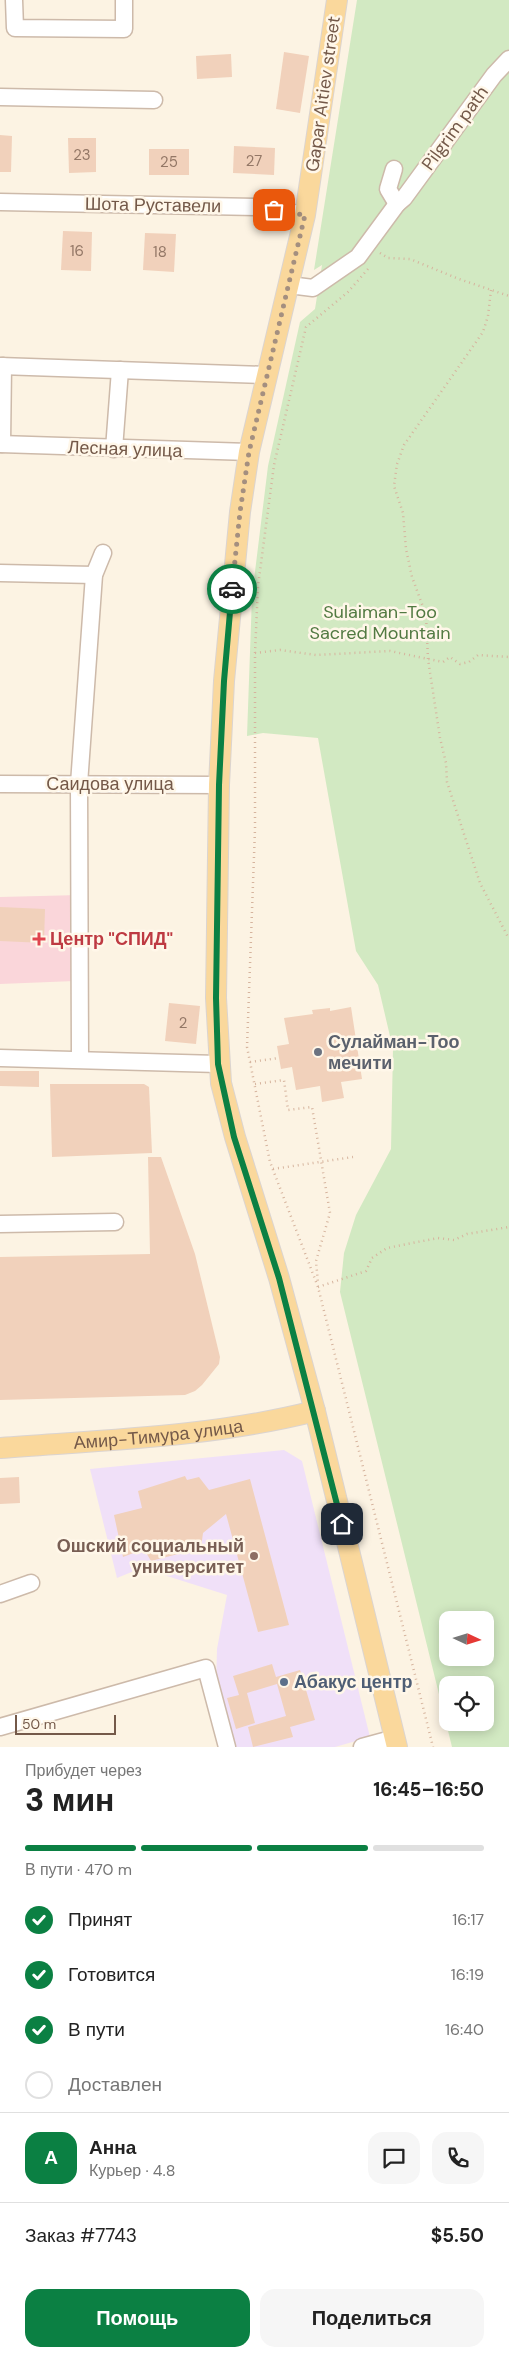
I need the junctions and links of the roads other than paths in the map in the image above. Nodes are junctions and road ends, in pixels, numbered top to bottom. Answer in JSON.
{"nodes":[{"id":1,"x":14,"y":0,"type":"edge"},
{"id":2,"x":124,"y":0,"type":"edge"},
{"id":3,"x":337,"y":0,"type":"edge"},
{"id":4,"x":509,"y":59,"type":"edge"},
{"id":5,"x":0,"y":97,"type":"edge"},
{"id":6,"x":154,"y":100,"type":"dead end"},
{"id":7,"x":394,"y":169,"type":"dead end"},
{"id":8,"x":400,"y":201,"type":"junction"},
{"id":9,"x":0,"y":202,"type":"edge"},
{"id":10,"x":305,"y":215,"type":"junction"},
{"id":11,"x":289,"y":285,"type":"junction"},
{"id":12,"x":2,"y":366,"type":"edge"},
{"id":13,"x":120,"y":370,"type":"junction"},
{"id":14,"x":266,"y":375,"type":"junction"},
{"id":15,"x":1,"y":444,"type":"edge"},
{"id":16,"x":114,"y":449,"type":"junction"},
{"id":17,"x":249,"y":452,"type":"junction"},
{"id":18,"x":104,"y":553,"type":"dead end"},
{"id":19,"x":0,"y":573,"type":"edge"},
{"id":20,"x":94,"y":575,"type":"junction"},
{"id":21,"x":0,"y":784,"type":"edge"},
{"id":22,"x":78,"y":784,"type":"junction"},
{"id":23,"x":219,"y":785,"type":"junction"},
{"id":24,"x":0,"y":1058,"type":"edge"},
{"id":25,"x":80,"y":1059,"type":"junction"},
{"id":26,"x":218,"y":1064,"type":"junction"},
{"id":27,"x":115,"y":1222,"type":"dead end"},
{"id":28,"x":0,"y":1224,"type":"edge"},
{"id":29,"x":315,"y":1411,"type":"junction"},
{"id":30,"x":0,"y":1448,"type":"edge"},
{"id":31,"x":32,"y":1582,"type":"dead end"},
{"id":32,"x":0,"y":1594,"type":"edge"},
{"id":33,"x":0,"y":1726,"type":"edge"},
{"id":34,"x":396,"y":1743,"type":"edge"},
{"id":35,"x":227,"y":1747,"type":"edge"},
{"id":36,"x":362,"y":1747,"type":"edge"}],
"edges":[{"from":1,"to":2,"type":"street"},
{"from":3,"to":10,"type":"main road","name":"Gapar Aitiev street"},
{"from":4,"to":8,"type":"street","name":"Pilgrim path"},
{"from":5,"to":6,"type":"street"},
{"from":7,"to":8,"type":"street"},
{"from":8,"to":11,"type":"street","name":"Pilgrim path"},
{"from":9,"to":10,"type":"street","name":"Шота Руставели"},
{"from":10,"to":11,"type":"main road","name":"Gapar Aitiev street"},
{"from":11,"to":14,"type":"main road","name":"Gapar Aitiev street"},
{"from":12,"to":13,"type":"street"},
{"from":12,"to":15,"type":"street"},
{"from":13,"to":14,"type":"street"},
{"from":13,"to":16,"type":"street"},
{"from":14,"to":17,"type":"main road","name":"Gapar Aitiev street"},
{"from":15,"to":16,"type":"street","name":"Лесная улица"},
{"from":16,"to":17,"type":"street","name":"Лесная улица"},
{"from":17,"to":23,"type":"main road","name":"Gapar Aitiev street"},
{"from":18,"to":20,"type":"street"},
{"from":19,"to":20,"type":"street"},
{"from":20,"to":22,"type":"street"},
{"from":21,"to":22,"type":"street","name":"Саидова улица"},
{"from":22,"to":23,"type":"street","name":"Саидова улица"},
{"from":22,"to":25,"type":"street"},
{"from":23,"to":26,"type":"main road","name":"Gapar Aitiev street"},
{"from":24,"to":25,"type":"street"},
{"from":25,"to":26,"type":"street"},
{"from":26,"to":29,"type":"main road","name":"Gapar Aitiev street"},
{"from":27,"to":28,"type":"street"},
{"from":29,"to":30,"type":"main road","name":"Амир-Тимура улица"},
{"from":29,"to":34,"type":"main road","name":"Gapar Aitiev street"},
{"from":31,"to":32,"type":"street"},
{"from":33,"to":35,"type":"street"},
{"from":34,"to":36,"type":"street"}]}
